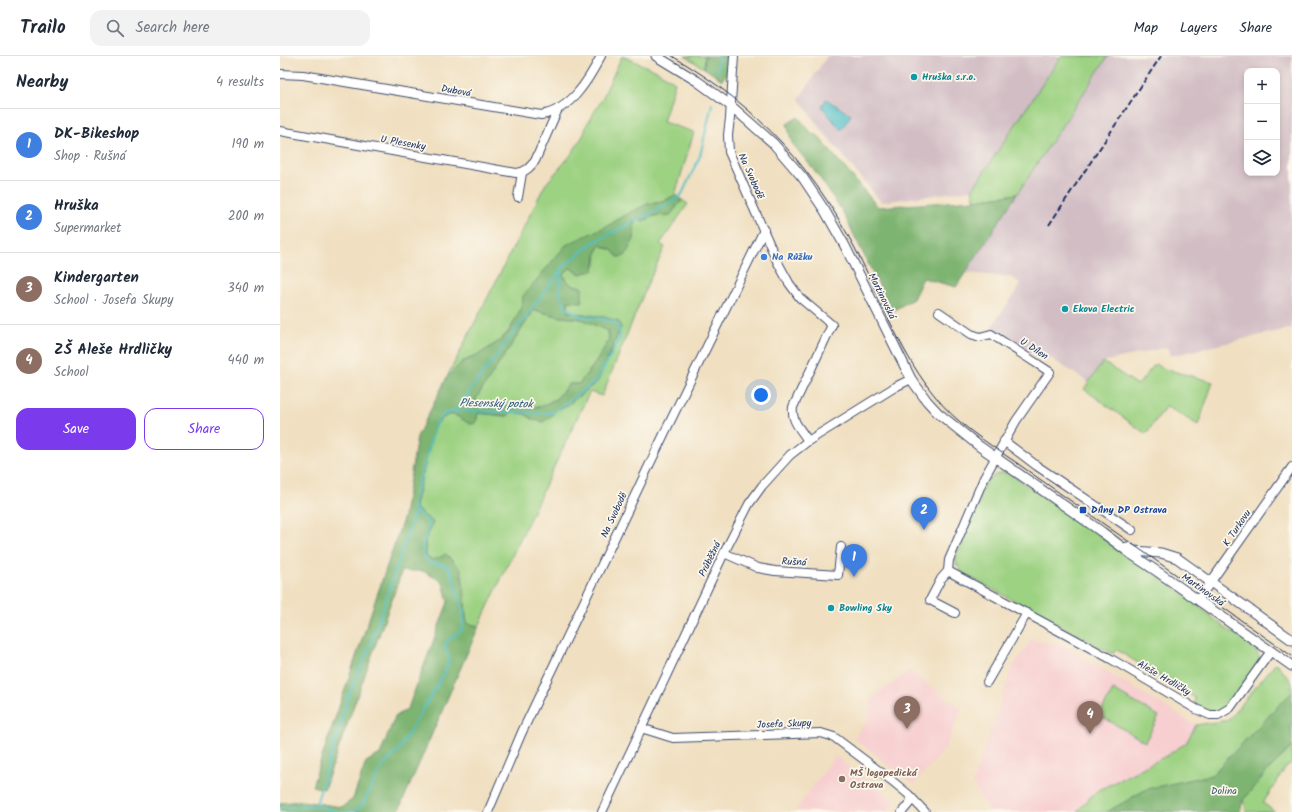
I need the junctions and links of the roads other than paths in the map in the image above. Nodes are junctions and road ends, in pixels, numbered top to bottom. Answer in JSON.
{"nodes":[{"id":1,"x":601,"y":56,"type":"edge"},
{"id":2,"x":656,"y":56,"type":"edge"},
{"id":3,"x":734,"y":56,"type":"edge"},
{"id":4,"x":280,"y":74,"type":"edge"},
{"id":5,"x":730,"y":105,"type":"junction"},
{"id":6,"x":558,"y":109,"type":"junction"},
{"id":7,"x":280,"y":131,"type":"edge"},
{"id":8,"x":522,"y":173,"type":"junction"},
{"id":9,"x":518,"y":197,"type":"dead end"},
{"id":10,"x":764,"y":230,"type":"junction"},
{"id":11,"x":939,"y":312,"type":"dead end"},
{"id":12,"x":911,"y":380,"type":"junction"},
{"id":13,"x":808,"y":441,"type":"junction"},
{"id":14,"x":1004,"y":441,"type":"junction"},
{"id":15,"x":996,"y":458,"type":"junction"},
{"id":16,"x":1292,"y":467,"type":"edge"},
{"id":17,"x":1132,"y":530,"type":"dead end"},
{"id":18,"x":1102,"y":532,"type":"junction"},
{"id":19,"x":841,"y":547,"type":"dead end"},
{"id":20,"x":724,"y":553,"type":"junction"},
{"id":21,"x":948,"y":571,"type":"junction"},
{"id":22,"x":1210,"y":583,"type":"junction"},
{"id":23,"x":1198,"y":600,"type":"junction"},
{"id":24,"x":955,"y":613,"type":"dead end"},
{"id":25,"x":1027,"y":614,"type":"junction"},
{"id":26,"x":1292,"y":640,"type":"edge"},
{"id":27,"x":1271,"y":651,"type":"junction"},
{"id":28,"x":1292,"y":666,"type":"edge"},
{"id":29,"x":987,"y":682,"type":"dead end"},
{"id":30,"x":641,"y":728,"type":"junction"},
{"id":31,"x":912,"y":800,"type":"junction"},
{"id":32,"x":488,"y":812,"type":"edge"},
{"id":33,"x":602,"y":812,"type":"edge"},
{"id":34,"x":902,"y":812,"type":"edge"},
{"id":35,"x":925,"y":812,"type":"edge"}],
"edges":[{"from":1,"to":6,"type":"street","name":"Dubová"},
{"from":2,"to":5,"type":"street","name":"Martinovská"},
{"from":3,"to":5,"type":"street","name":"Na Svobodě"},
{"from":4,"to":6,"type":"street","name":"Dubová"},
{"from":5,"to":10,"type":"street","name":"Na Svobodě"},
{"from":5,"to":12,"type":"street","name":"Martinovská"},
{"from":6,"to":8,"type":"street"},
{"from":7,"to":8,"type":"street","name":"U Plesenky"},
{"from":8,"to":9,"type":"street"},
{"from":10,"to":13,"type":"street","name":"Na Svobodě"},
{"from":10,"to":32,"type":"street","name":"Na Svobodě"},
{"from":11,"to":14,"type":"street","name":"U Dílen"},
{"from":12,"to":13,"type":"street","name":"Průběžná"},
{"from":12,"to":15,"type":"street","name":"Martinovská"},
{"from":13,"to":20,"type":"street","name":"Průběžná"},
{"from":14,"to":15,"type":"street","name":"U Dílen"},
{"from":14,"to":17,"type":"street"},
{"from":15,"to":18,"type":"street","name":"Martinovská"},
{"from":15,"to":21,"type":"street"},
{"from":16,"to":22,"type":"street","name":"K Turkovu"},
{"from":18,"to":22,"type":"street","name":"Martinovská"},
{"from":18,"to":23,"type":"street","name":"Martinovská"},
{"from":19,"to":20,"type":"street","name":"Rušná"},
{"from":20,"to":30,"type":"street","name":"Průběžná"},
{"from":21,"to":24,"type":"street"},
{"from":21,"to":25,"type":"street","name":"Aleše Hrdličky"},
{"from":22,"to":23,"type":"street","name":"K Turkovu"},
{"from":22,"to":26,"type":"street","name":"Martinovská"},
{"from":23,"to":27,"type":"street","name":"Martinovská"},
{"from":25,"to":27,"type":"street","name":"Aleše Hrdličky"},
{"from":25,"to":29,"type":"street"},
{"from":27,"to":28,"type":"street","name":"Martinovská"},
{"from":30,"to":31,"type":"street","name":"Josefa Skupy"},
{"from":30,"to":33,"type":"street","name":"Průběžná"},
{"from":31,"to":34,"type":"street"},
{"from":31,"to":35,"type":"street","name":"Josefa Skupy"}]}
